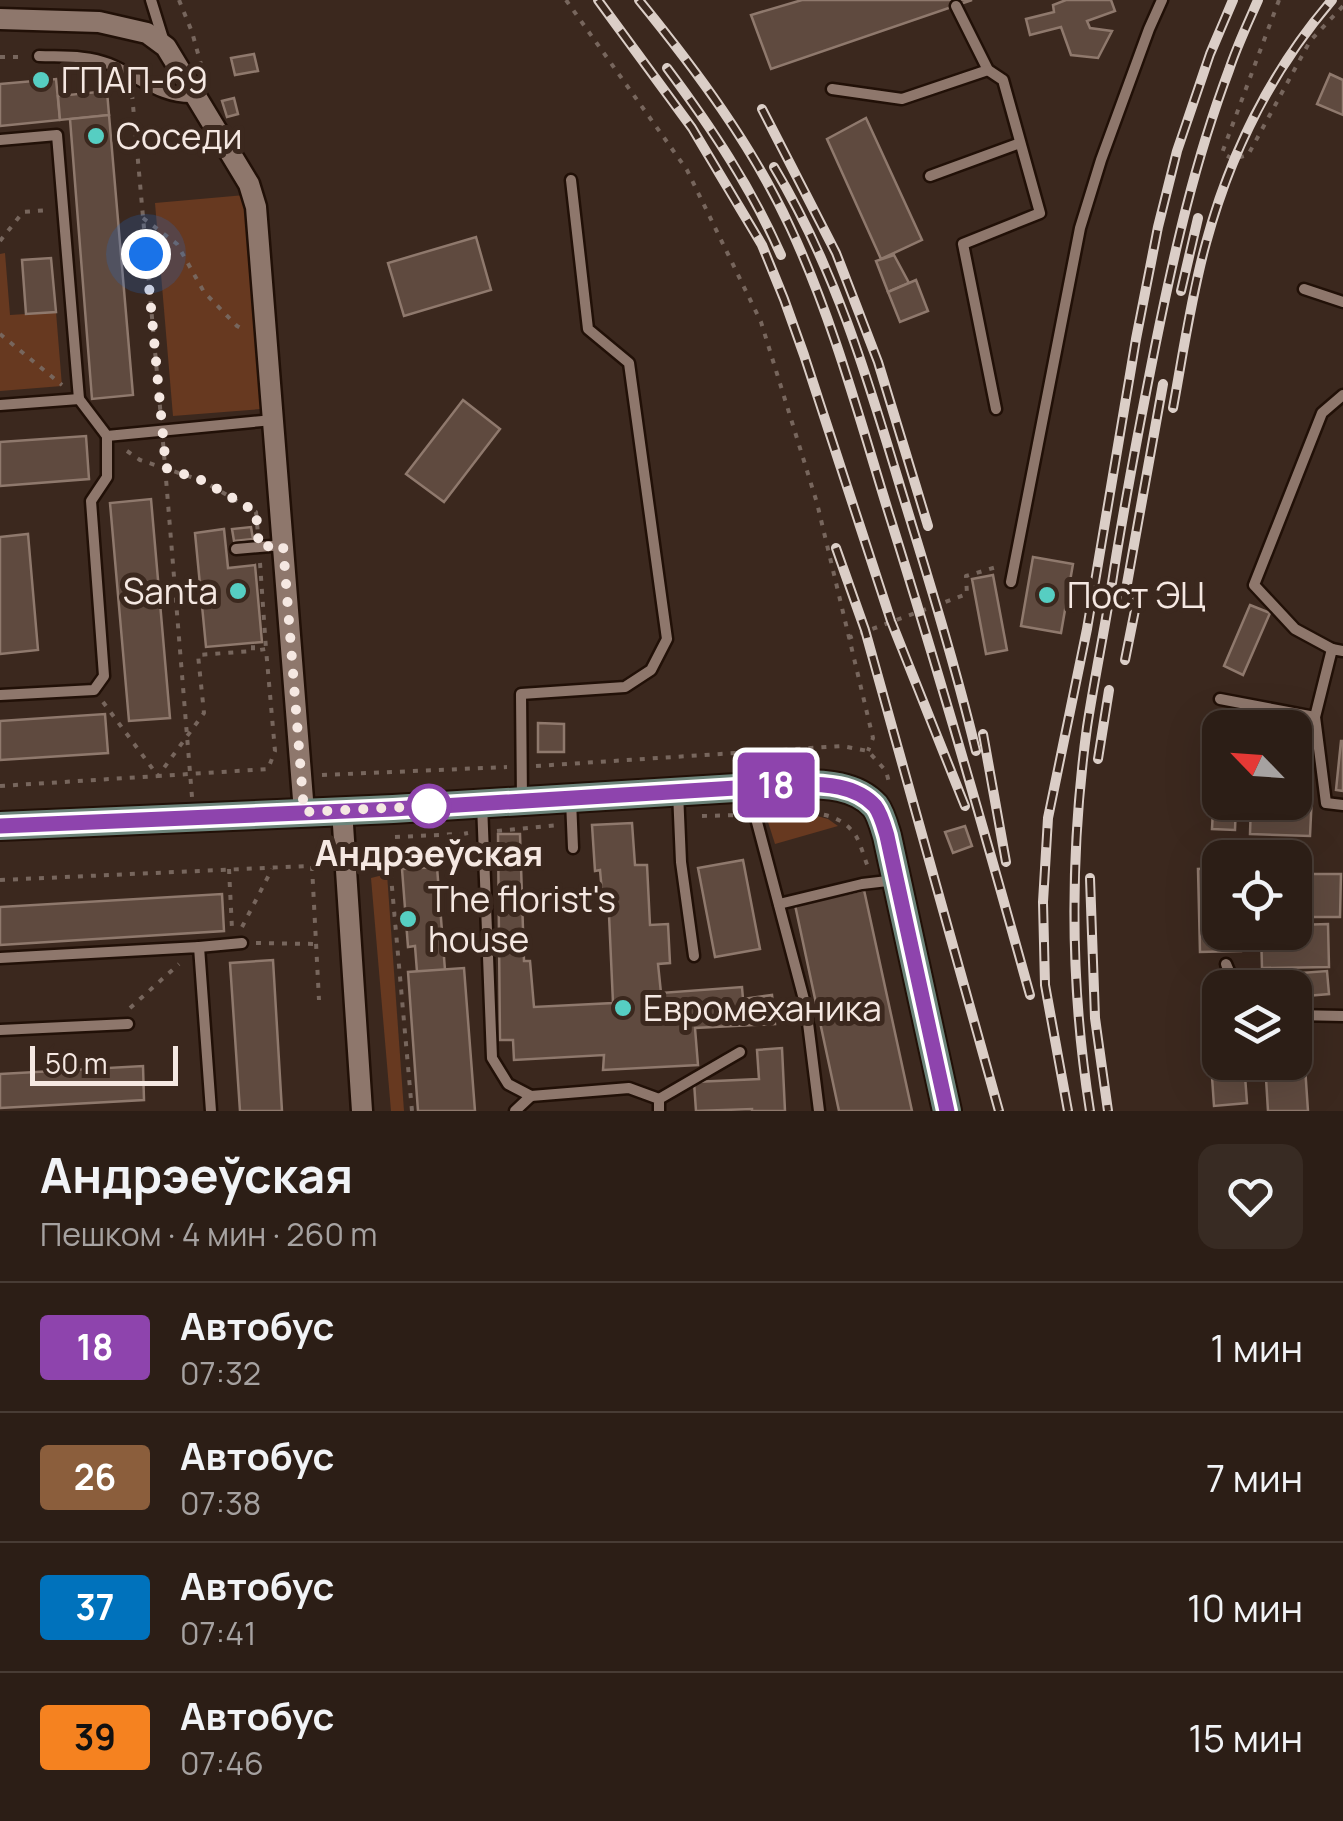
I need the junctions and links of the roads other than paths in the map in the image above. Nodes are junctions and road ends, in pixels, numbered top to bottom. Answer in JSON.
{"nodes":[{"id":1,"x":151,"y":0,"type":"edge"},
{"id":2,"x":1162,"y":0,"type":"edge"},
{"id":3,"x":956,"y":6,"type":"dead end"},
{"id":4,"x":0,"y":19,"type":"edge"},
{"id":5,"x":166,"y":48,"type":"junction"},
{"id":6,"x":38,"y":56,"type":"road end"},
{"id":7,"x":988,"y":70,"type":"junction"},
{"id":8,"x":832,"y":89,"type":"dead end"},
{"id":9,"x":197,"y":97,"type":"junction"},
{"id":10,"x":0,"y":140,"type":"edge"},
{"id":11,"x":1020,"y":143,"type":"junction"},
{"id":12,"x":930,"y":176,"type":"dead end"},
{"id":13,"x":572,"y":180,"type":"dead end"},
{"id":14,"x":1304,"y":289,"type":"dead end"},
{"id":15,"x":1343,"y":302,"type":"edge"},
{"id":16,"x":1343,"y":395,"type":"edge"},
{"id":17,"x":79,"y":399,"type":"junction"},
{"id":18,"x":0,"y":404,"type":"edge"},
{"id":19,"x":996,"y":409,"type":"dead end"},
{"id":20,"x":272,"y":420,"type":"junction"},
{"id":21,"x":107,"y":436,"type":"junction"},
{"id":22,"x":283,"y":545,"type":"junction"},
{"id":23,"x":236,"y":549,"type":"dead end"},
{"id":24,"x":1011,"y":582,"type":"dead end"},
{"id":25,"x":1338,"y":650,"type":"edge"},
{"id":26,"x":0,"y":696,"type":"edge"},
{"id":27,"x":1220,"y":699,"type":"dead end"},
{"id":28,"x":1315,"y":717,"type":"junction"},
{"id":29,"x":747,"y":786,"type":"junction"},
{"id":30,"x":571,"y":798,"type":"junction"},
{"id":31,"x":522,"y":801,"type":"junction"},
{"id":32,"x":482,"y":803,"type":"junction"},
{"id":33,"x":679,"y":804,"type":"junction"},
{"id":34,"x":1343,"y":805,"type":"edge"},
{"id":35,"x":342,"y":810,"type":"junction"},
{"id":36,"x":304,"y":812,"type":"junction"},
{"id":37,"x":0,"y":826,"type":"edge"},
{"id":38,"x":573,"y":848,"type":"dead end"},
{"id":39,"x":885,"y":882,"type":"junction"},
{"id":40,"x":779,"y":904,"type":"junction"},
{"id":41,"x":237,"y":944,"type":"road end"},
{"id":42,"x":199,"y":946,"type":"junction"},
{"id":43,"x":694,"y":956,"type":"dead end"},
{"id":44,"x":0,"y":958,"type":"edge"},
{"id":45,"x":1226,"y":964,"type":"dead end"},
{"id":46,"x":1228,"y":970,"type":"edge"},
{"id":47,"x":1312,"y":1015,"type":"edge"},
{"id":48,"x":1343,"y":1016,"type":"edge"},
{"id":49,"x":128,"y":1024,"type":"dead end"},
{"id":50,"x":0,"y":1030,"type":"edge"},
{"id":51,"x":740,"y":1052,"type":"dead end"},
{"id":52,"x":531,"y":1096,"type":"junction"},
{"id":53,"x":659,"y":1105,"type":"edge"},
{"id":54,"x":211,"y":1111,"type":"edge"},
{"id":55,"x":362,"y":1111,"type":"edge"},
{"id":56,"x":515,"y":1111,"type":"edge"},
{"id":57,"x":819,"y":1111,"type":"edge"},
{"id":58,"x":946,"y":1111,"type":"edge"}],
"edges":[{"from":1,"to":5,"type":"lane"},
{"from":2,"to":24,"type":"lane"},
{"from":3,"to":7,"type":"lane"},
{"from":4,"to":5,"type":"street"},
{"from":5,"to":9,"type":"street"},
{"from":6,"to":9,"type":"lane"},
{"from":7,"to":8,"type":"lane"},
{"from":7,"to":11,"type":"lane"},
{"from":9,"to":20,"type":"street"},
{"from":10,"to":17,"type":"lane"},
{"from":11,"to":12,"type":"lane"},
{"from":11,"to":19,"type":"lane"},
{"from":13,"to":31,"type":"lane"},
{"from":14,"to":15,"type":"lane"},
{"from":16,"to":25,"type":"lane"},
{"from":17,"to":18,"type":"lane"},
{"from":17,"to":21,"type":"lane"},
{"from":20,"to":21,"type":"lane"},
{"from":20,"to":22,"type":"street"},
{"from":21,"to":26,"type":"lane"},
{"from":22,"to":23,"type":"lane"},
{"from":22,"to":36,"type":"street"},
{"from":25,"to":28,"type":"lane"},
{"from":27,"to":28,"type":"lane"},
{"from":28,"to":34,"type":"lane"},
{"from":29,"to":33,"type":"main road"},
{"from":29,"to":39,"type":"main road"},
{"from":29,"to":40,"type":"lane"},
{"from":30,"to":31,"type":"main road"},
{"from":30,"to":33,"type":"main road"},
{"from":30,"to":38,"type":"lane"},
{"from":31,"to":32,"type":"main road"},
{"from":32,"to":35,"type":"main road"},
{"from":32,"to":52,"type":"lane"},
{"from":33,"to":43,"type":"lane"},
{"from":35,"to":36,"type":"main road"},
{"from":35,"to":55,"type":"street"},
{"from":36,"to":37,"type":"main road"},
{"from":39,"to":40,"type":"lane"},
{"from":39,"to":58,"type":"main road"},
{"from":40,"to":57,"type":"lane"},
{"from":41,"to":42,"type":"lane"},
{"from":42,"to":44,"type":"lane"},
{"from":42,"to":54,"type":"lane"},
{"from":45,"to":46,"type":"lane"},
{"from":47,"to":48,"type":"lane"},
{"from":49,"to":50,"type":"lane"},
{"from":51,"to":53,"type":"lane"},
{"from":52,"to":53,"type":"lane"},
{"from":52,"to":56,"type":"lane"}]}
